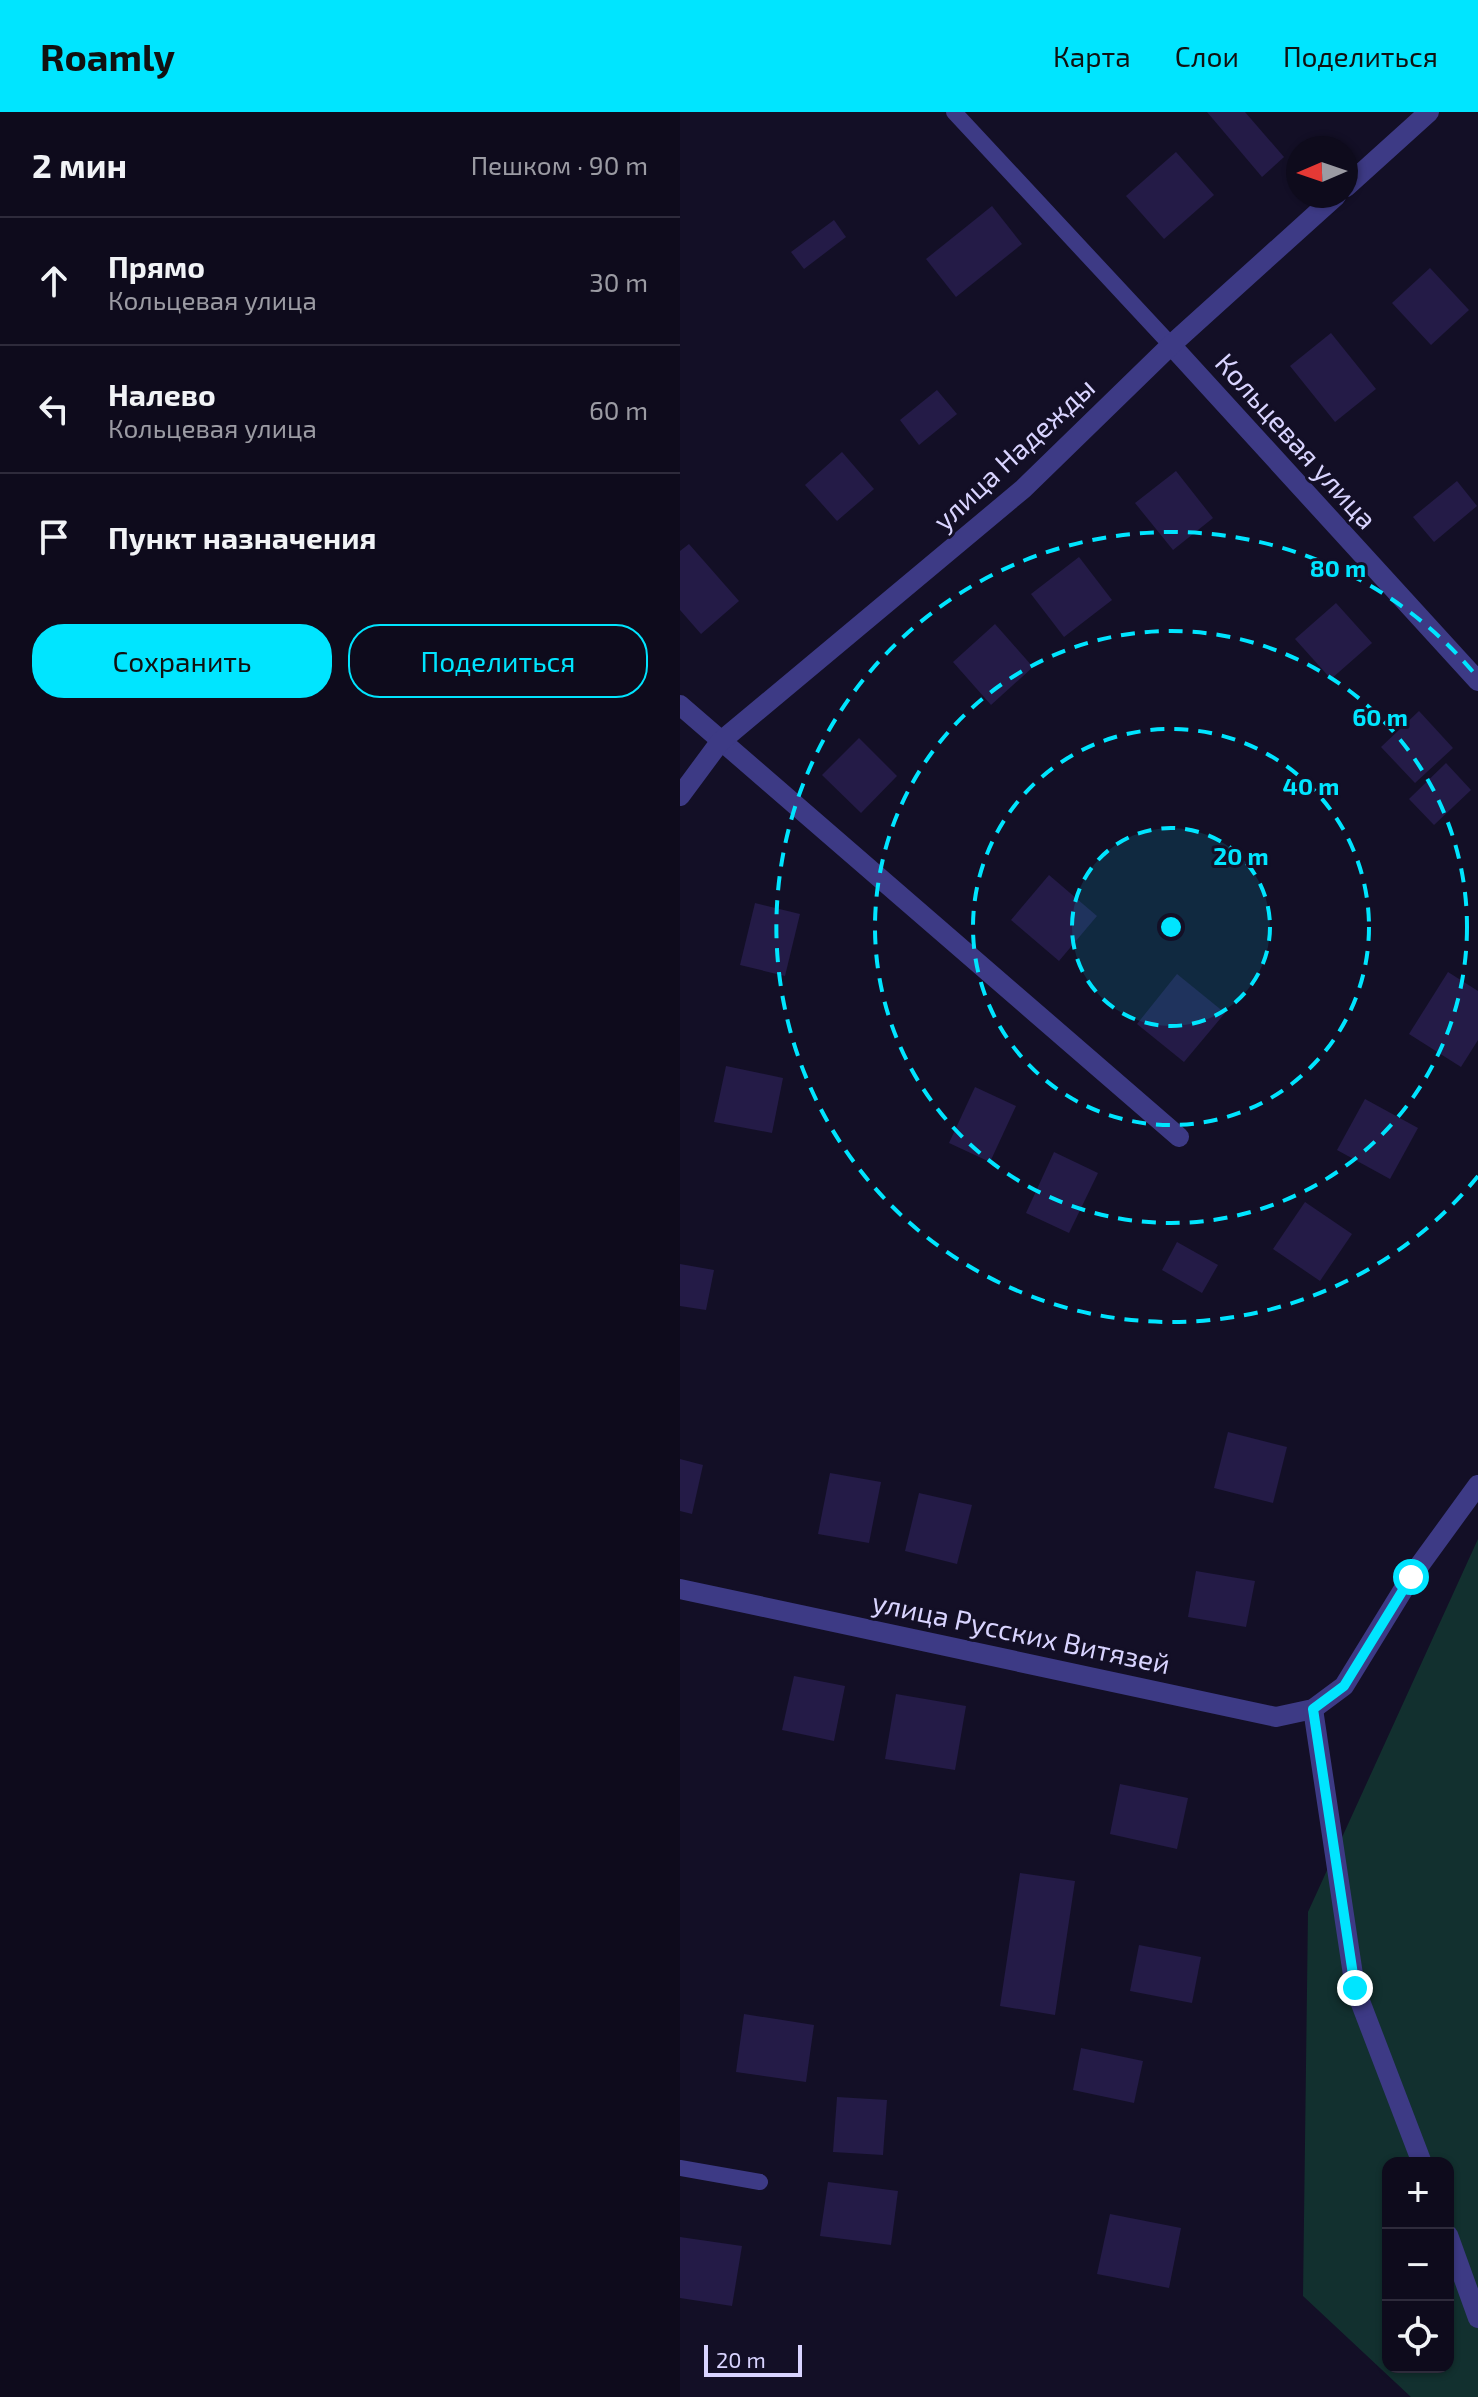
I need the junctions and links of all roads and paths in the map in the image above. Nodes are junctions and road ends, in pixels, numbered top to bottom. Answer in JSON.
{"nodes":[{"id":1,"x":954,"y":112,"type":"edge"},
{"id":2,"x":1429,"y":112,"type":"edge"},
{"id":3,"x":1358,"y":176,"type":"edge"},
{"id":4,"x":1323,"y":208,"type":"edge"},
{"id":5,"x":1171,"y":345,"type":"junction"},
{"id":6,"x":1478,"y":681,"type":"edge"},
{"id":7,"x":680,"y":705,"type":"edge"},
{"id":8,"x":720,"y":742,"type":"junction"},
{"id":9,"x":680,"y":796,"type":"edge"},
{"id":10,"x":1179,"y":1137,"type":"dead end"},
{"id":11,"x":1478,"y":1485,"type":"edge"},
{"id":12,"x":680,"y":1589,"type":"edge"},
{"id":13,"x":1313,"y":1709,"type":"junction"},
{"id":14,"x":1420,"y":2157,"type":"edge"},
{"id":15,"x":680,"y":2168,"type":"edge"},
{"id":16,"x":760,"y":2182,"type":"dead end"},
{"id":17,"x":1454,"y":2252,"type":"edge"},
{"id":18,"x":1478,"y":2318,"type":"edge"}],
"edges":[{"from":1,"to":5,"type":"lane"},
{"from":2,"to":3,"type":"street"},
{"from":4,"to":5,"type":"street","name":"улица Надежды"},
{"from":5,"to":6,"type":"street","name":"Кольцевая улица"},
{"from":5,"to":8,"type":"street","name":"улица Надежды"},
{"from":7,"to":8,"type":"street"},
{"from":8,"to":9,"type":"street","name":"улица Надежды"},
{"from":8,"to":10,"type":"street"},
{"from":11,"to":13,"type":"street","name":"улица Русских Витязей"},
{"from":12,"to":13,"type":"street","name":"улица Русских Витязей"},
{"from":13,"to":14,"type":"street"},
{"from":15,"to":16,"type":"lane"},
{"from":17,"to":18,"type":"street"}]}
